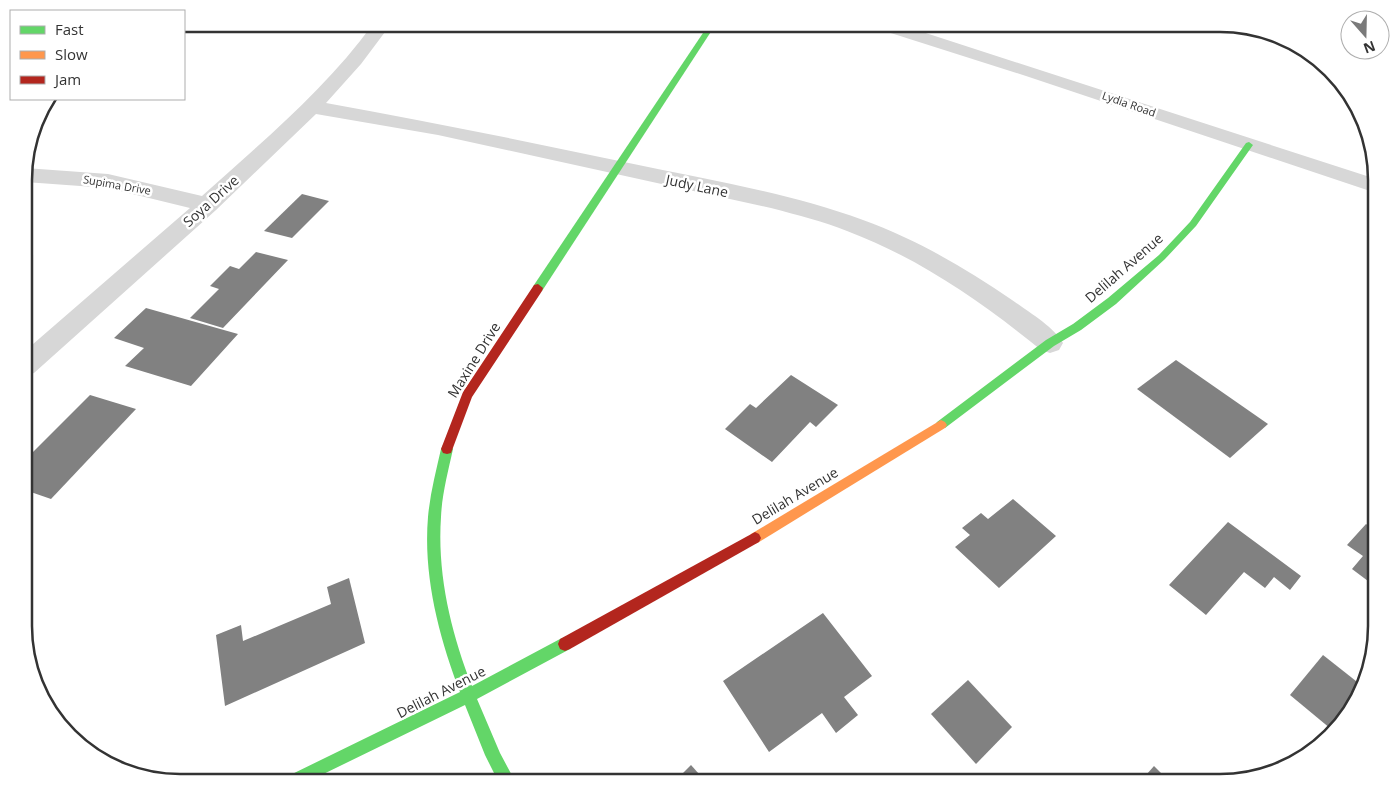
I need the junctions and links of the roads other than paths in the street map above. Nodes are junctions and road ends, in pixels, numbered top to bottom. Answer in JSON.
{"nodes":[{"id":1,"x":376,"y":33,"type":"edge"},
{"id":2,"x":706,"y":33,"type":"edge"},
{"id":3,"x":910,"y":33,"type":"edge"},
{"id":4,"x":312,"y":107,"type":"junction"},
{"id":5,"x":1248,"y":145,"type":"junction"},
{"id":6,"x":618,"y":168,"type":"junction"},
{"id":7,"x":33,"y":176,"type":"edge"},
{"id":8,"x":1367,"y":183,"type":"edge"},
{"id":9,"x":208,"y":205,"type":"junction"},
{"id":10,"x":1050,"y":343,"type":"junction"},
{"id":11,"x":33,"y":359,"type":"edge"},
{"id":12,"x":468,"y":696,"type":"junction"},
{"id":13,"x":308,"y":774,"type":"edge"},
{"id":14,"x":504,"y":774,"type":"edge"}],
"edges":[{"from":1,"to":4,"type":"street","name":"Soya Drive"},
{"from":2,"to":6,"type":"street","name":"Maxine Drive"},
{"from":3,"to":5,"type":"street","name":"Lydia Road"},
{"from":4,"to":6,"type":"street","name":"Judy Lane"},
{"from":4,"to":9,"type":"street","name":"Soya Drive"},
{"from":5,"to":8,"type":"street","name":"Lydia Road"},
{"from":5,"to":10,"type":"street","name":"Delilah Avenue"},
{"from":6,"to":10,"type":"street","name":"Judy Lane"},
{"from":6,"to":12,"type":"street","name":"Maxine Drive"},
{"from":7,"to":9,"type":"street","name":"Supima Drive"},
{"from":9,"to":11,"type":"street","name":"Soya Drive"},
{"from":10,"to":12,"type":"street","name":"Delilah Avenue"},
{"from":12,"to":13,"type":"street","name":"Delilah Avenue"},
{"from":12,"to":14,"type":"street","name":"Maxine Drive"}]}
